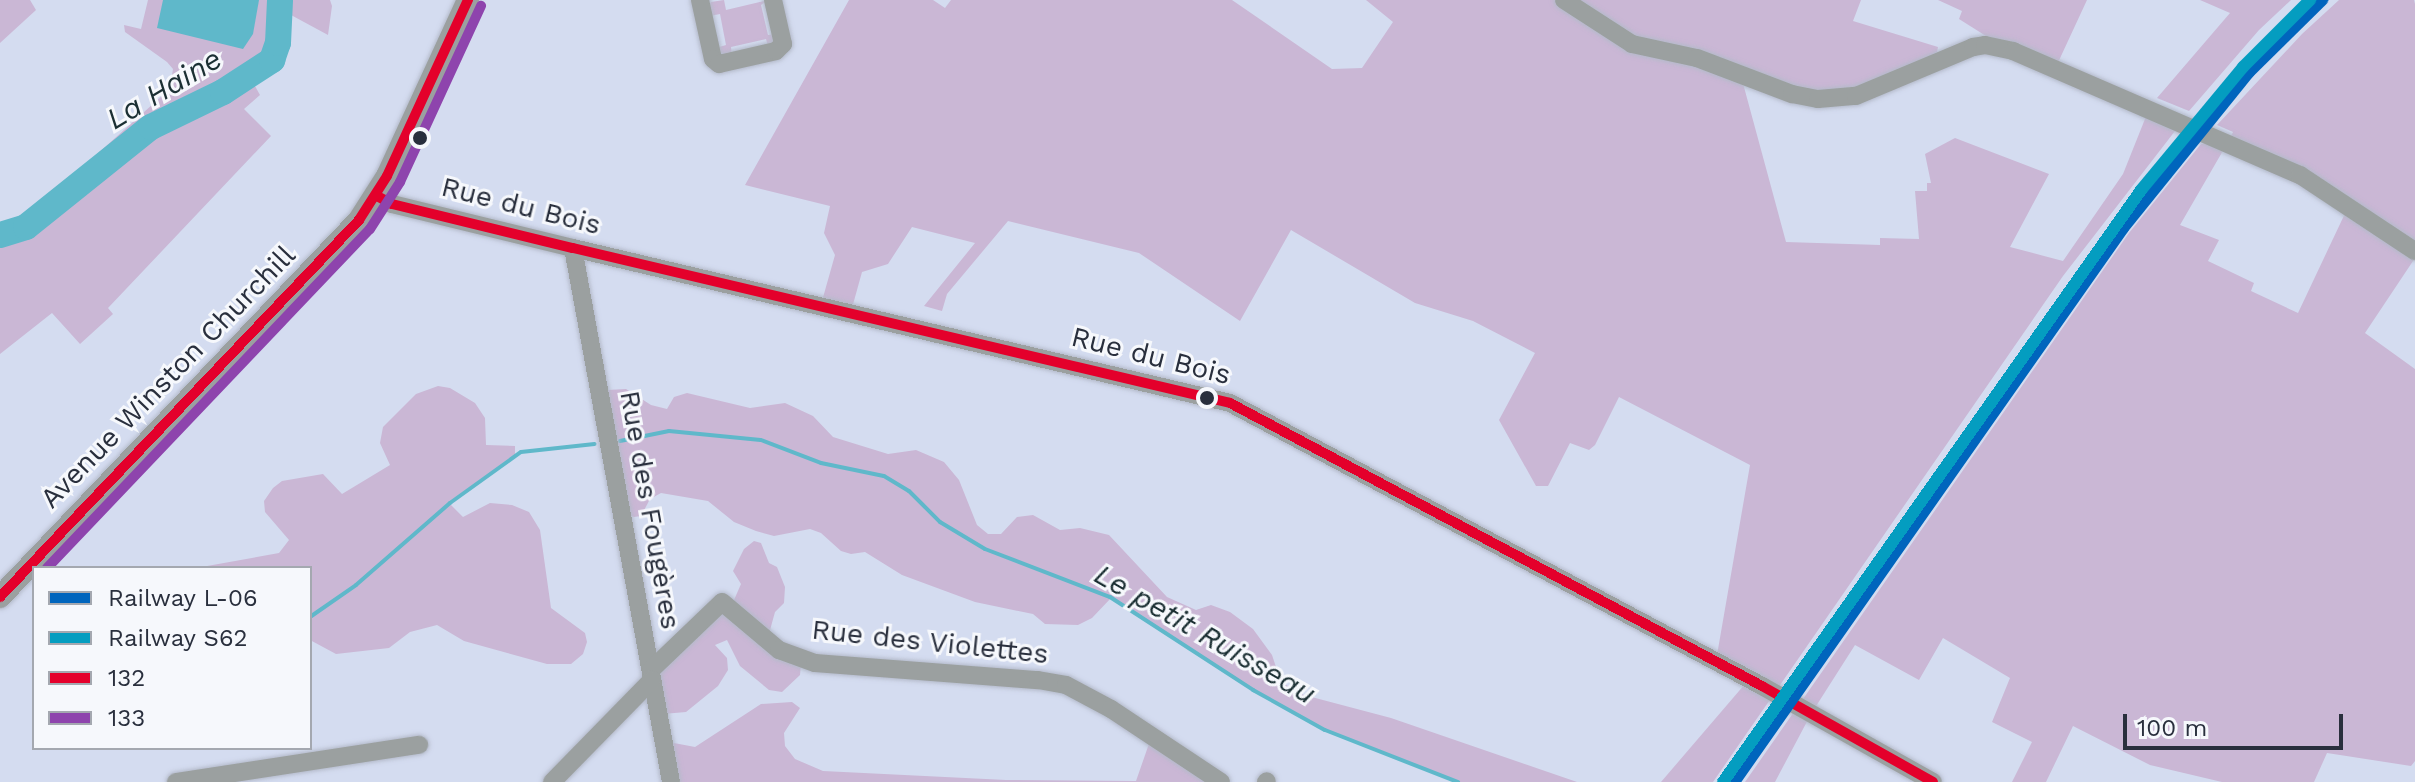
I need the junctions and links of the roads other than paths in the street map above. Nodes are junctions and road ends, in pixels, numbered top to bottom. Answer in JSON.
{"nodes":[{"id":1,"x":468,"y":0,"type":"edge"},
{"id":2,"x":700,"y":0,"type":"edge"},
{"id":3,"x":773,"y":0,"type":"edge"},
{"id":4,"x":1564,"y":0,"type":"edge"},
{"id":5,"x":377,"y":196,"type":"junction"},
{"id":6,"x":573,"y":248,"type":"junction"},
{"id":7,"x":2415,"y":251,"type":"edge"},
{"id":8,"x":0,"y":597,"type":"edge"},
{"id":9,"x":651,"y":675,"type":"junction"},
{"id":10,"x":419,"y":745,"type":"dead end"},
{"id":11,"x":176,"y":782,"type":"edge"},
{"id":12,"x":552,"y":782,"type":"edge"},
{"id":13,"x":671,"y":782,"type":"edge"},
{"id":14,"x":1221,"y":782,"type":"edge"},
{"id":15,"x":1933,"y":782,"type":"edge"}],
"edges":[{"from":1,"to":5,"type":"street","name":"Avenue Winston Churchill"},
{"from":2,"to":3,"type":"street"},
{"from":4,"to":7,"type":"street"},
{"from":5,"to":6,"type":"street","name":"Rue du Bois"},
{"from":5,"to":8,"type":"street","name":"Avenue Winston Churchill"},
{"from":6,"to":9,"type":"street","name":"Rue des Fougères"},
{"from":6,"to":15,"type":"street","name":"Rue du Bois"},
{"from":9,"to":12,"type":"street"},
{"from":9,"to":13,"type":"street","name":"Rue des Fougères"},
{"from":9,"to":14,"type":"street","name":"Rue des Violettes"},
{"from":10,"to":11,"type":"street"}]}
